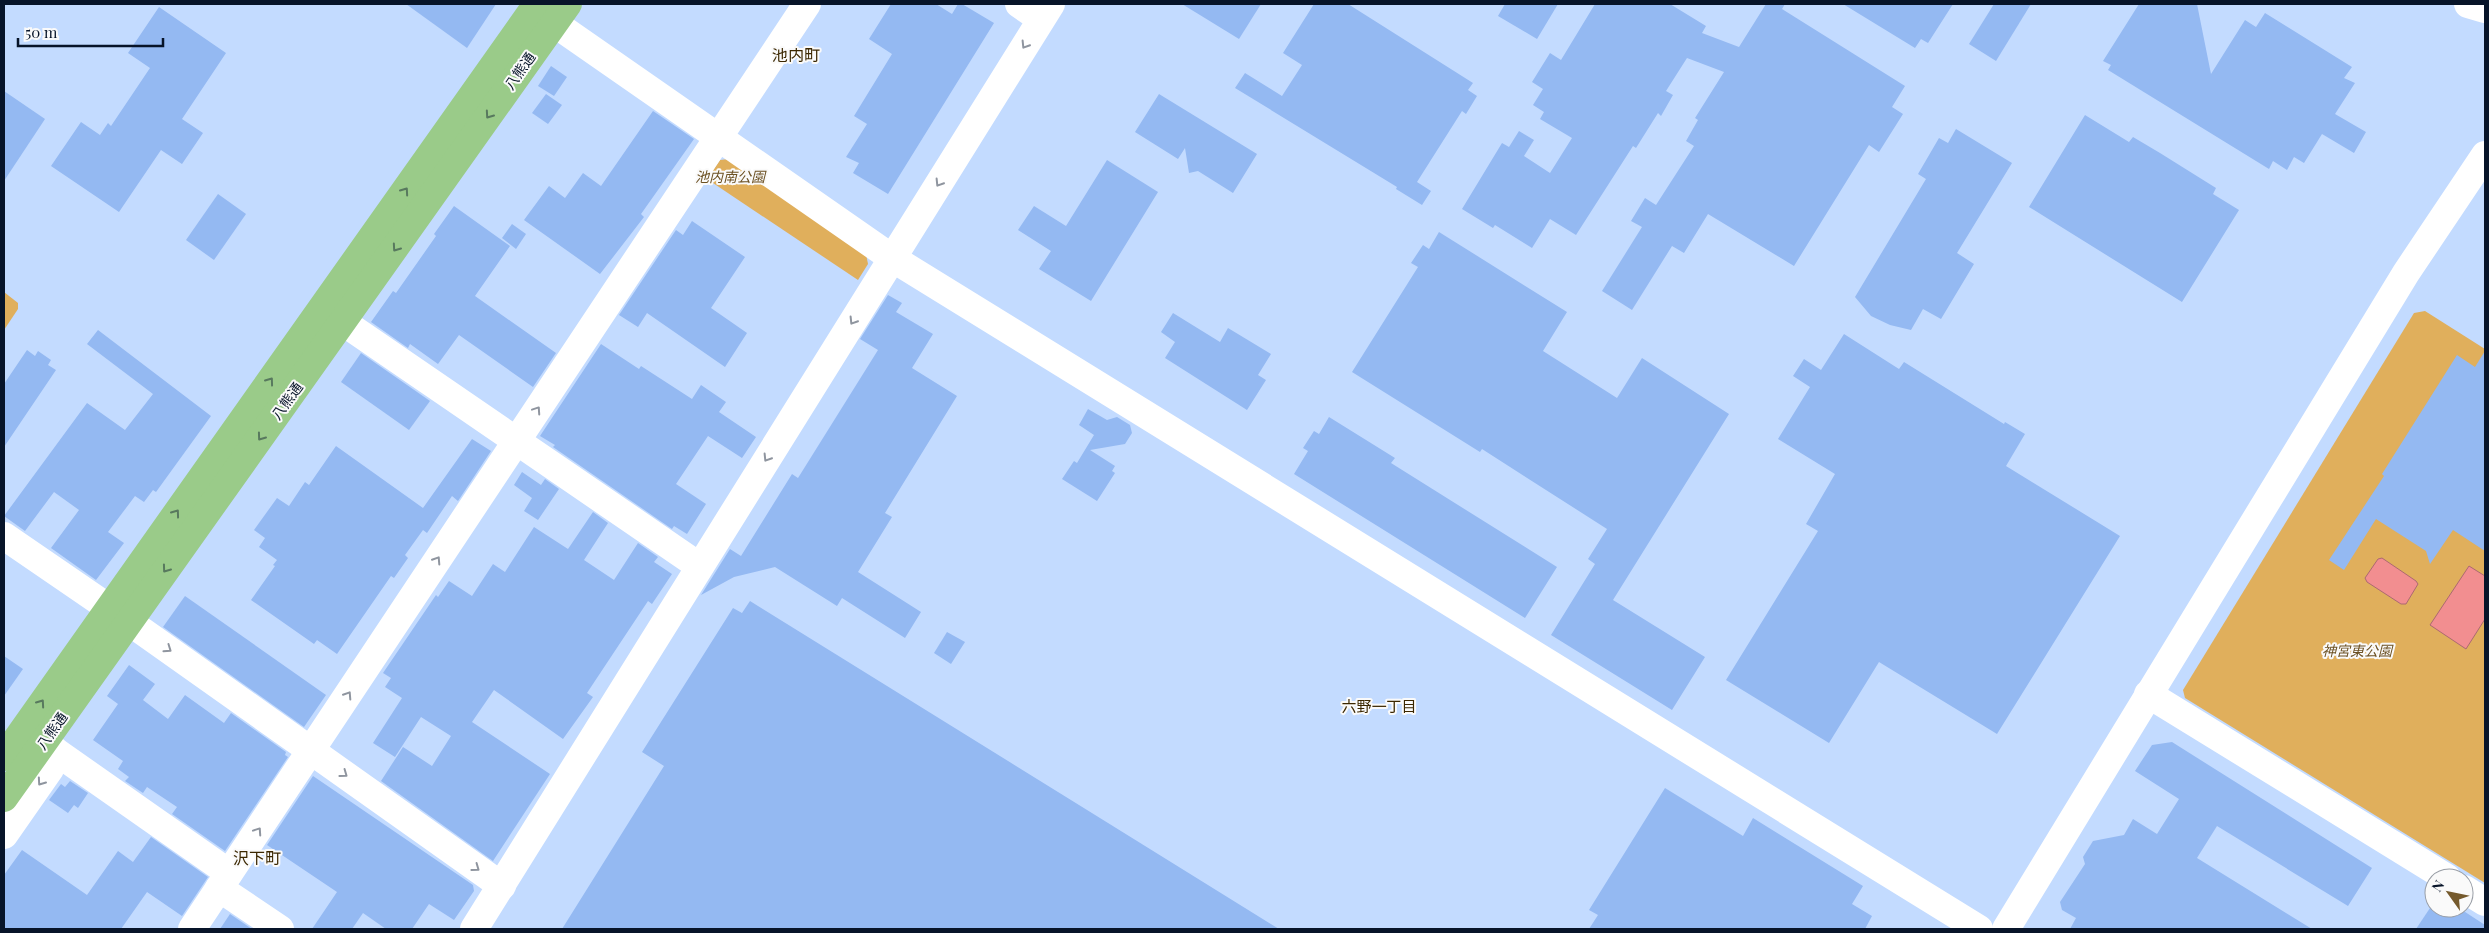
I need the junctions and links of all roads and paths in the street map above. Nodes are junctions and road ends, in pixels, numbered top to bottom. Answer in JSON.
{"nodes":[{"id":1,"x":807,"y":4,"type":"edge"},
{"id":2,"x":1019,"y":4,"type":"edge"},
{"id":3,"x":2468,"y":4,"type":"edge"},
{"id":4,"x":554,"y":9,"type":"edge"},
{"id":5,"x":2485,"y":9,"type":"edge"},
{"id":6,"x":1046,"y":12,"type":"edge"},
{"id":7,"x":718,"y":137,"type":"junction"},
{"id":8,"x":2485,"y":155,"type":"edge"},
{"id":9,"x":892,"y":258,"type":"junction"},
{"id":10,"x":333,"y":315,"type":"junction"},
{"id":11,"x":516,"y":441,"type":"junction"},
{"id":12,"x":4,"y":536,"type":"edge"},
{"id":13,"x":699,"y":566,"type":"junction"},
{"id":14,"x":118,"y":615,"type":"junction"},
{"id":15,"x":2148,"y":694,"type":"junction"},
{"id":16,"x":31,"y":740,"type":"edge"},
{"id":17,"x":311,"y":750,"type":"junction"},
{"id":18,"x":9,"y":777,"type":"edge"},
{"id":19,"x":4,"y":835,"type":"edge"},
{"id":20,"x":2431,"y":868,"type":"edge"},
{"id":21,"x":224,"y":881,"type":"junction"},
{"id":22,"x":502,"y":886,"type":"junction"},
{"id":23,"x":2474,"y":895,"type":"edge"},
{"id":24,"x":2485,"y":902,"type":"edge"},
{"id":25,"x":192,"y":929,"type":"edge"},
{"id":26,"x":280,"y":929,"type":"edge"},
{"id":27,"x":474,"y":929,"type":"edge"},
{"id":28,"x":1979,"y":929,"type":"edge"},
{"id":29,"x":2006,"y":929,"type":"edge"}],
"edges":[{"from":1,"to":7,"type":"street"},
{"from":2,"to":6,"type":"street"},
{"from":3,"to":5,"type":"street"},
{"from":4,"to":7,"type":"street"},
{"from":4,"to":10,"type":"main road","name":"八熊通"},
{"from":6,"to":9,"type":"street","one_way":true},
{"from":7,"to":9,"type":"street"},
{"from":11,"to":7,"type":"street","one_way":true},
{"from":8,"to":15,"type":"street"},
{"from":9,"to":13,"type":"street","one_way":true},
{"from":9,"to":28,"type":"street"},
{"from":10,"to":11,"type":"street"},
{"from":10,"to":14,"type":"main road","name":"八熊通"},
{"from":11,"to":13,"type":"street"},
{"from":17,"to":11,"type":"street","one_way":true},
{"from":12,"to":14,"type":"street"},
{"from":13,"to":22,"type":"street"},
{"from":14,"to":16,"type":"main road","name":"八熊通"},
{"from":14,"to":17,"type":"street","one_way":true},
{"from":15,"to":20,"type":"street"},
{"from":15,"to":29,"type":"street"},
{"from":16,"to":18,"type":"main road","name":"八熊通"},
{"from":16,"to":19,"type":"street","one_way":true},
{"from":16,"to":21,"type":"street"},
{"from":21,"to":17,"type":"street","one_way":true},
{"from":17,"to":22,"type":"street","one_way":true},
{"from":21,"to":25,"type":"street"},
{"from":21,"to":26,"type":"street"},
{"from":22,"to":27,"type":"street"},
{"from":23,"to":24,"type":"street"}]}
